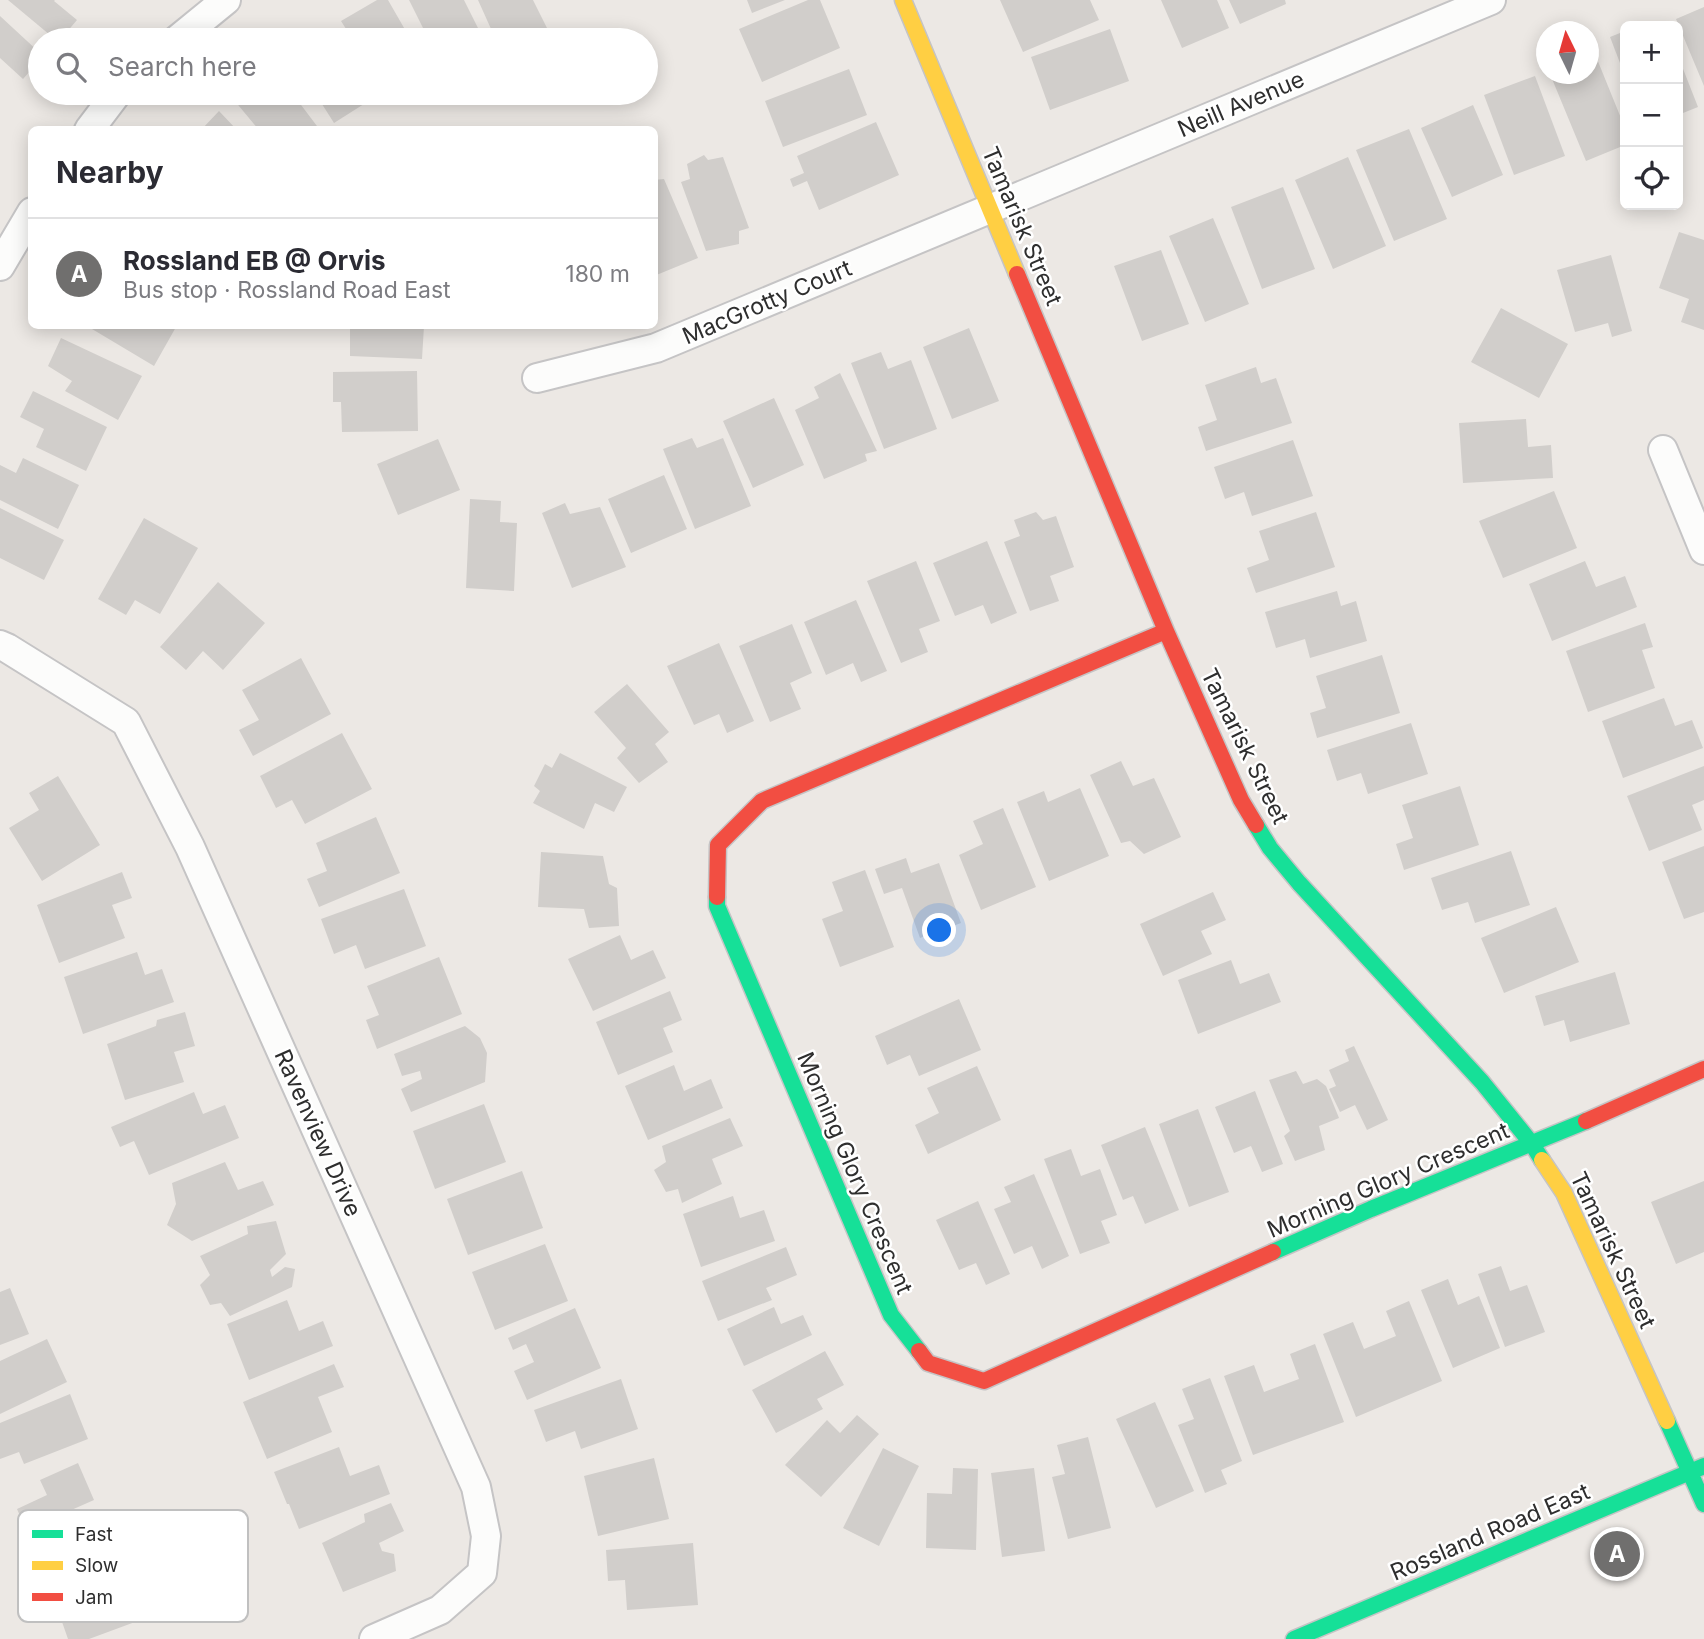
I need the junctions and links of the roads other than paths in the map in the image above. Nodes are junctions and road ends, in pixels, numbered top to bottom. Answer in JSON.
{"nodes":[{"id":1,"x":226,"y":0,"type":"edge"},
{"id":2,"x":903,"y":0,"type":"edge"},
{"id":3,"x":1491,"y":0,"type":"edge"},
{"id":4,"x":192,"y":28,"type":"edge"},
{"id":5,"x":108,"y":105,"type":"edge"},
{"id":6,"x":92,"y":126,"type":"edge"},
{"id":7,"x":990,"y":208,"type":"junction"},
{"id":8,"x":28,"y":219,"type":"edge"},
{"id":9,"x":0,"y":266,"type":"edge"},
{"id":10,"x":537,"y":378,"type":"dead end"},
{"id":11,"x":1662,"y":450,"type":"dead end"},
{"id":12,"x":1704,"y":550,"type":"edge"},
{"id":13,"x":1166,"y":631,"type":"junction"},
{"id":14,"x":0,"y":645,"type":"edge"},
{"id":15,"x":1704,"y":1069,"type":"edge"},
{"id":16,"x":1532,"y":1143,"type":"junction"},
{"id":17,"x":1697,"y":1469,"type":"edge"},
{"id":18,"x":1704,"y":1504,"type":"edge"},
{"id":19,"x":374,"y":1639,"type":"edge"},
{"id":20,"x":1294,"y":1639,"type":"edge"}],
"edges":[{"from":1,"to":4,"type":"street"},
{"from":2,"to":7,"type":"street","name":"Tamarisk Street"},
{"from":3,"to":7,"type":"street","name":"Neill Avenue"},
{"from":5,"to":6,"type":"street"},
{"from":7,"to":10,"type":"street","name":"MacGrotty Court"},
{"from":7,"to":13,"type":"street","name":"Tamarisk Street"},
{"from":8,"to":9,"type":"street"},
{"from":11,"to":12,"type":"street"},
{"from":13,"to":16,"type":"street","name":"Tamarisk Street"},
{"from":13,"to":16,"type":"street","name":"Morning Glory Crescent"},
{"from":14,"to":19,"type":"street","name":"Ravenview Drive"},
{"from":15,"to":16,"type":"street","name":"Morning Glory Crescent"},
{"from":16,"to":17,"type":"street","name":"Tamarisk Street"},
{"from":17,"to":18,"type":"street","name":"Tamarisk Street"},
{"from":17,"to":20,"type":"street","name":"Rossland Road East"}]}
